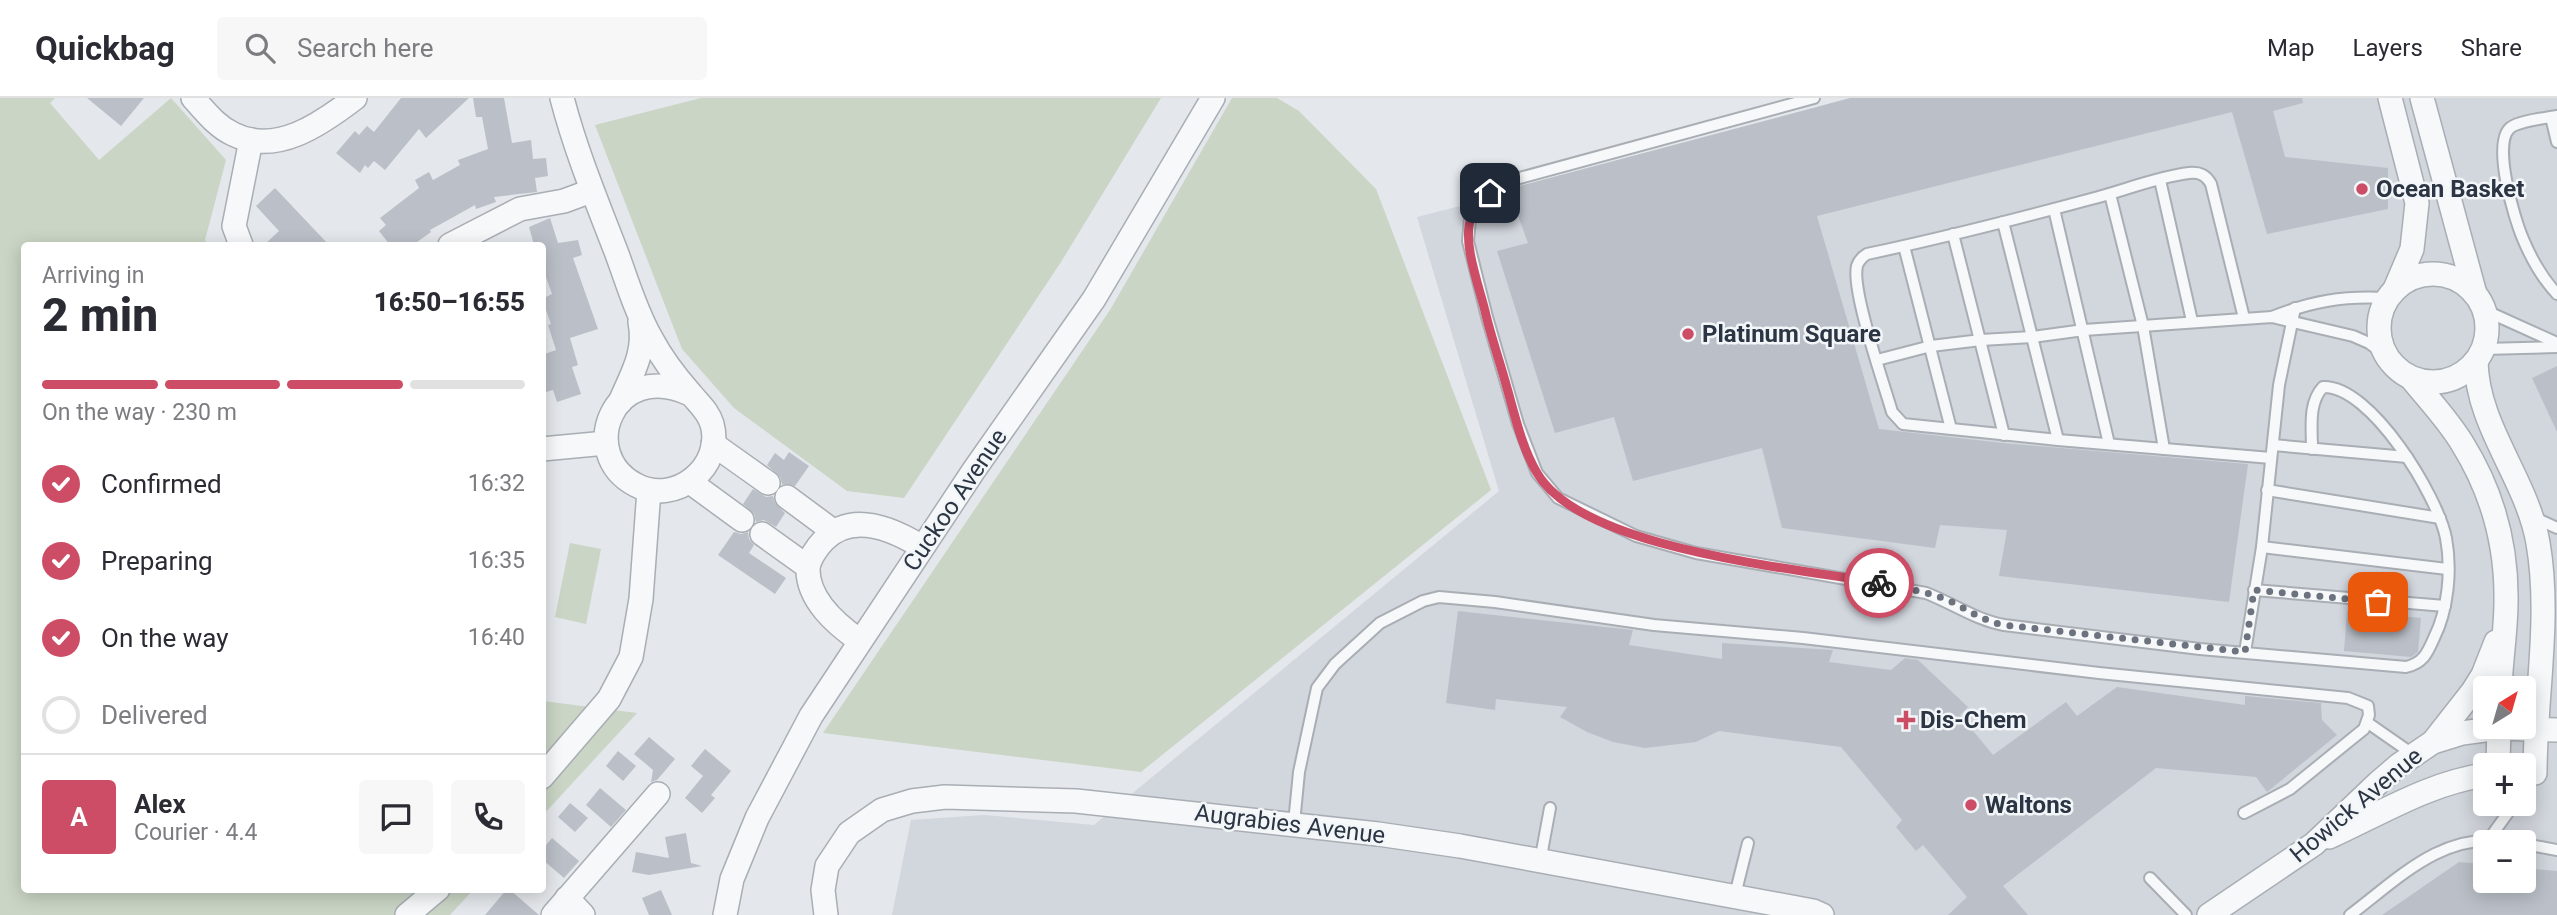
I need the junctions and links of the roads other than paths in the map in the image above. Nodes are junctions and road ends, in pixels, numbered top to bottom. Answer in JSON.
{"nodes":[{"id":1,"x":193,"y":98,"type":"edge"},
{"id":2,"x":355,"y":98,"type":"edge"},
{"id":3,"x":562,"y":98,"type":"edge"},
{"id":4,"x":1213,"y":98,"type":"edge"},
{"id":5,"x":1814,"y":98,"type":"edge"},
{"id":6,"x":2390,"y":98,"type":"edge"},
{"id":7,"x":2422,"y":98,"type":"edge"},
{"id":8,"x":2554,"y":117,"type":"edge"},
{"id":9,"x":251,"y":140,"type":"junction"},
{"id":10,"x":2557,"y":142,"type":"edge"},
{"id":11,"x":2160,"y":180,"type":"junction"},
{"id":12,"x":591,"y":191,"type":"junction"},
{"id":13,"x":2110,"y":194,"type":"junction"},
{"id":14,"x":2054,"y":209,"type":"junction"},
{"id":15,"x":2003,"y":222,"type":"junction"},
{"id":16,"x":1953,"y":234,"type":"junction"},
{"id":17,"x":476,"y":240,"type":"edge"},
{"id":18,"x":240,"y":242,"type":"edge"},
{"id":19,"x":1904,"y":246,"type":"junction"},
{"id":20,"x":2390,"y":293,"type":"junction"},
{"id":21,"x":2557,"y":294,"type":"edge"},
{"id":22,"x":635,"y":302,"type":"junction"},
{"id":23,"x":2479,"y":302,"type":"junction"},
{"id":24,"x":2295,"y":308,"type":"junction"},
{"id":25,"x":2272,"y":317,"type":"junction"},
{"id":26,"x":2244,"y":318,"type":"junction"},
{"id":27,"x":2192,"y":321,"type":"junction"},
{"id":28,"x":2292,"y":323,"type":"junction"},
{"id":29,"x":2143,"y":326,"type":"junction"},
{"id":30,"x":2084,"y":330,"type":"junction"},
{"id":31,"x":2032,"y":337,"type":"junction"},
{"id":32,"x":1981,"y":340,"type":"junction"},
{"id":33,"x":2557,"y":345,"type":"edge"},
{"id":34,"x":1931,"y":346,"type":"junction"},
{"id":35,"x":2385,"y":355,"type":"junction"},
{"id":36,"x":2480,"y":355,"type":"junction"},
{"id":37,"x":1877,"y":359,"type":"junction"},
{"id":38,"x":2412,"y":379,"type":"junction"},
{"id":39,"x":690,"y":394,"type":"junction"},
{"id":40,"x":620,"y":402,"type":"junction"},
{"id":41,"x":1951,"y":429,"type":"junction"},
{"id":42,"x":2004,"y":435,"type":"junction"},
{"id":43,"x":2058,"y":440,"type":"junction"},
{"id":44,"x":606,"y":443,"type":"junction"},
{"id":45,"x":713,"y":444,"type":"junction"},
{"id":46,"x":2109,"y":444,"type":"junction"},
{"id":47,"x":2273,"y":445,"type":"junction"},
{"id":48,"x":546,"y":449,"type":"edge"},
{"id":49,"x":2164,"y":449,"type":"junction"},
{"id":50,"x":2312,"y":449,"type":"junction"},
{"id":51,"x":2407,"y":457,"type":"junction"},
{"id":52,"x":2272,"y":458,"type":"junction"},
{"id":53,"x":690,"y":482,"type":"junction"},
{"id":54,"x":768,"y":483,"type":"dead end"},
{"id":55,"x":649,"y":490,"type":"junction"},
{"id":56,"x":2267,"y":490,"type":"junction"},
{"id":57,"x":787,"y":497,"type":"dead end"},
{"id":58,"x":2530,"y":516,"type":"junction"},
{"id":59,"x":2440,"y":518,"type":"junction"},
{"id":60,"x":742,"y":520,"type":"dead end"},
{"id":61,"x":2557,"y":528,"type":"edge"},
{"id":62,"x":833,"y":531,"type":"junction"},
{"id":63,"x":762,"y":534,"type":"dead end"},
{"id":64,"x":922,"y":547,"type":"junction"},
{"id":65,"x":2263,"y":547,"type":"junction"},
{"id":66,"x":808,"y":567,"type":"junction"},
{"id":67,"x":2447,"y":569,"type":"junction"},
{"id":68,"x":2254,"y":590,"type":"junction"},
{"id":69,"x":2542,"y":592,"type":"junction"},
{"id":70,"x":2507,"y":603,"type":"junction"},
{"id":71,"x":2445,"y":606,"type":"junction"},
{"id":72,"x":860,"y":641,"type":"junction"},
{"id":73,"x":2557,"y":643,"type":"edge"},
{"id":74,"x":2245,"y":652,"type":"junction"},
{"id":75,"x":2501,"y":676,"type":"edge"},
{"id":76,"x":2368,"y":723,"type":"junction"},
{"id":77,"x":2546,"y":729,"type":"edge"},
{"id":78,"x":2473,"y":731,"type":"edge"},
{"id":79,"x":2423,"y":749,"type":"junction"},
{"id":80,"x":546,"y":772,"type":"edge"},
{"id":81,"x":2536,"y":773,"type":"edge"},
{"id":82,"x":2473,"y":777,"type":"edge"},
{"id":83,"x":658,"y":794,"type":"dead end"},
{"id":84,"x":1550,"y":808,"type":"dead end"},
{"id":85,"x":2244,"y":813,"type":"dead end"},
{"id":86,"x":1294,"y":823,"type":"junction"},
{"id":87,"x":2473,"y":840,"type":"edge"},
{"id":88,"x":1748,"y":843,"type":"dead end"},
{"id":89,"x":2314,"y":844,"type":"junction"},
{"id":90,"x":2536,"y":846,"type":"edge"},
{"id":91,"x":2557,"y":850,"type":"edge"},
{"id":92,"x":1540,"y":862,"type":"junction"},
{"id":93,"x":2150,"y":878,"type":"dead end"},
{"id":94,"x":433,"y":893,"type":"edge"},
{"id":95,"x":1735,"y":895,"type":"junction"},
{"id":96,"x":560,"y":906,"type":"edge"},
{"id":97,"x":407,"y":915,"type":"edge"},
{"id":98,"x":583,"y":915,"type":"edge"},
{"id":99,"x":725,"y":915,"type":"edge"},
{"id":100,"x":826,"y":915,"type":"edge"},
{"id":101,"x":1822,"y":915,"type":"edge"},
{"id":102,"x":2186,"y":915,"type":"edge"},
{"id":103,"x":2209,"y":915,"type":"edge"},
{"id":104,"x":2350,"y":915,"type":"edge"}],
"edges":[{"from":1,"to":9,"type":"street"},
{"from":2,"to":9,"type":"street"},
{"from":3,"to":12,"type":"street"},
{"from":4,"to":64,"type":"street","name":"Cuckoo Avenue"},
{"from":5,"to":74,"type":"lane"},
{"from":6,"to":20,"type":"street"},
{"from":7,"to":23,"type":"street"},
{"from":8,"to":10,"type":"lane"},
{"from":8,"to":21,"type":"lane"},
{"from":9,"to":18,"type":"street"},
{"from":11,"to":13,"type":"lane"},
{"from":11,"to":26,"type":"lane"},
{"from":11,"to":27,"type":"lane"},
{"from":12,"to":17,"type":"street"},
{"from":12,"to":22,"type":"street"},
{"from":13,"to":14,"type":"lane"},
{"from":13,"to":29,"type":"lane"},
{"from":14,"to":15,"type":"lane"},
{"from":14,"to":30,"type":"lane"},
{"from":15,"to":16,"type":"lane"},
{"from":15,"to":31,"type":"lane"},
{"from":16,"to":19,"type":"lane"},
{"from":16,"to":32,"type":"lane"},
{"from":19,"to":34,"type":"lane"},
{"from":19,"to":37,"type":"lane"},
{"from":20,"to":23,"type":"street"},
{"from":20,"to":24,"type":"lane"},
{"from":20,"to":35,"type":"street"},
{"from":22,"to":39,"type":"street"},
{"from":22,"to":40,"type":"street"},
{"from":23,"to":33,"type":"lane"},
{"from":23,"to":36,"type":"street"},
{"from":24,"to":25,"type":"lane"},
{"from":24,"to":28,"type":"lane"},
{"from":25,"to":26,"type":"lane"},
{"from":25,"to":28,"type":"lane"},
{"from":26,"to":27,"type":"lane"},
{"from":27,"to":29,"type":"lane"},
{"from":28,"to":35,"type":"lane"},
{"from":28,"to":47,"type":"lane"},
{"from":29,"to":30,"type":"lane"},
{"from":29,"to":49,"type":"lane"},
{"from":30,"to":31,"type":"lane"},
{"from":30,"to":46,"type":"lane"},
{"from":31,"to":32,"type":"lane"},
{"from":31,"to":43,"type":"lane"},
{"from":32,"to":34,"type":"lane"},
{"from":32,"to":42,"type":"lane"},
{"from":33,"to":36,"type":"lane"},
{"from":34,"to":37,"type":"lane"},
{"from":34,"to":41,"type":"lane"},
{"from":35,"to":38,"type":"street"},
{"from":36,"to":38,"type":"street"},
{"from":36,"to":58,"type":"street"},
{"from":37,"to":41,"type":"lane"},
{"from":38,"to":70,"type":"street"},
{"from":39,"to":40,"type":"street"},
{"from":39,"to":45,"type":"street"},
{"from":40,"to":44,"type":"street"},
{"from":41,"to":42,"type":"lane"},
{"from":42,"to":43,"type":"lane"},
{"from":43,"to":46,"type":"lane"},
{"from":44,"to":48,"type":"street"},
{"from":44,"to":55,"type":"street"},
{"from":45,"to":53,"type":"street"},
{"from":45,"to":54,"type":"street"},
{"from":46,"to":49,"type":"lane"},
{"from":47,"to":50,"type":"lane"},
{"from":47,"to":52,"type":"lane"},
{"from":49,"to":52,"type":"lane"},
{"from":50,"to":51,"type":"lane"},
{"from":50,"to":51,"type":"lane"},
{"from":51,"to":59,"type":"lane"},
{"from":52,"to":56,"type":"lane"},
{"from":53,"to":55,"type":"street"},
{"from":53,"to":60,"type":"street"},
{"from":55,"to":80,"type":"street"},
{"from":56,"to":59,"type":"lane"},
{"from":56,"to":65,"type":"lane"},
{"from":57,"to":62,"type":"street"},
{"from":58,"to":61,"type":"lane"},
{"from":58,"to":69,"type":"street"},
{"from":59,"to":67,"type":"lane"},
{"from":62,"to":64,"type":"street"},
{"from":62,"to":66,"type":"street"},
{"from":63,"to":66,"type":"street"},
{"from":64,"to":72,"type":"street","name":"Cuckoo Avenue"},
{"from":65,"to":67,"type":"lane"},
{"from":65,"to":68,"type":"lane"},
{"from":66,"to":72,"type":"street"},
{"from":67,"to":71,"type":"lane"},
{"from":68,"to":71,"type":"lane"},
{"from":68,"to":74,"type":"lane"},
{"from":69,"to":73,"type":"street"},
{"from":69,"to":77,"type":"street"},
{"from":70,"to":75,"type":"street"},
{"from":70,"to":79,"type":"street"},
{"from":71,"to":74,"type":"lane"},
{"from":72,"to":99,"type":"street","name":"Cuckoo Avenue"},
{"from":76,"to":79,"type":"lane"},
{"from":76,"to":85,"type":"lane"},
{"from":76,"to":86,"type":"lane"},
{"from":77,"to":81,"type":"street"},
{"from":78,"to":79,"type":"street","name":"Howick Avenue"},
{"from":79,"to":89,"type":"street","name":"Howick Avenue"},
{"from":82,"to":89,"type":"street"},
{"from":83,"to":96,"type":"street"},
{"from":84,"to":92,"type":"lane"},
{"from":86,"to":92,"type":"street","name":"Augrabies Avenue"},
{"from":86,"to":100,"type":"street","name":"Augrabies Avenue"},
{"from":87,"to":104,"type":"lane"},
{"from":88,"to":95,"type":"lane"},
{"from":89,"to":103,"type":"street","name":"Howick Avenue"},
{"from":90,"to":91,"type":"lane"},
{"from":92,"to":95,"type":"street","name":"Augrabies Avenue"},
{"from":93,"to":102,"type":"lane"},
{"from":94,"to":97,"type":"street"},
{"from":95,"to":101,"type":"street","name":"Augrabies Avenue"},
{"from":96,"to":98,"type":"street"}]}
